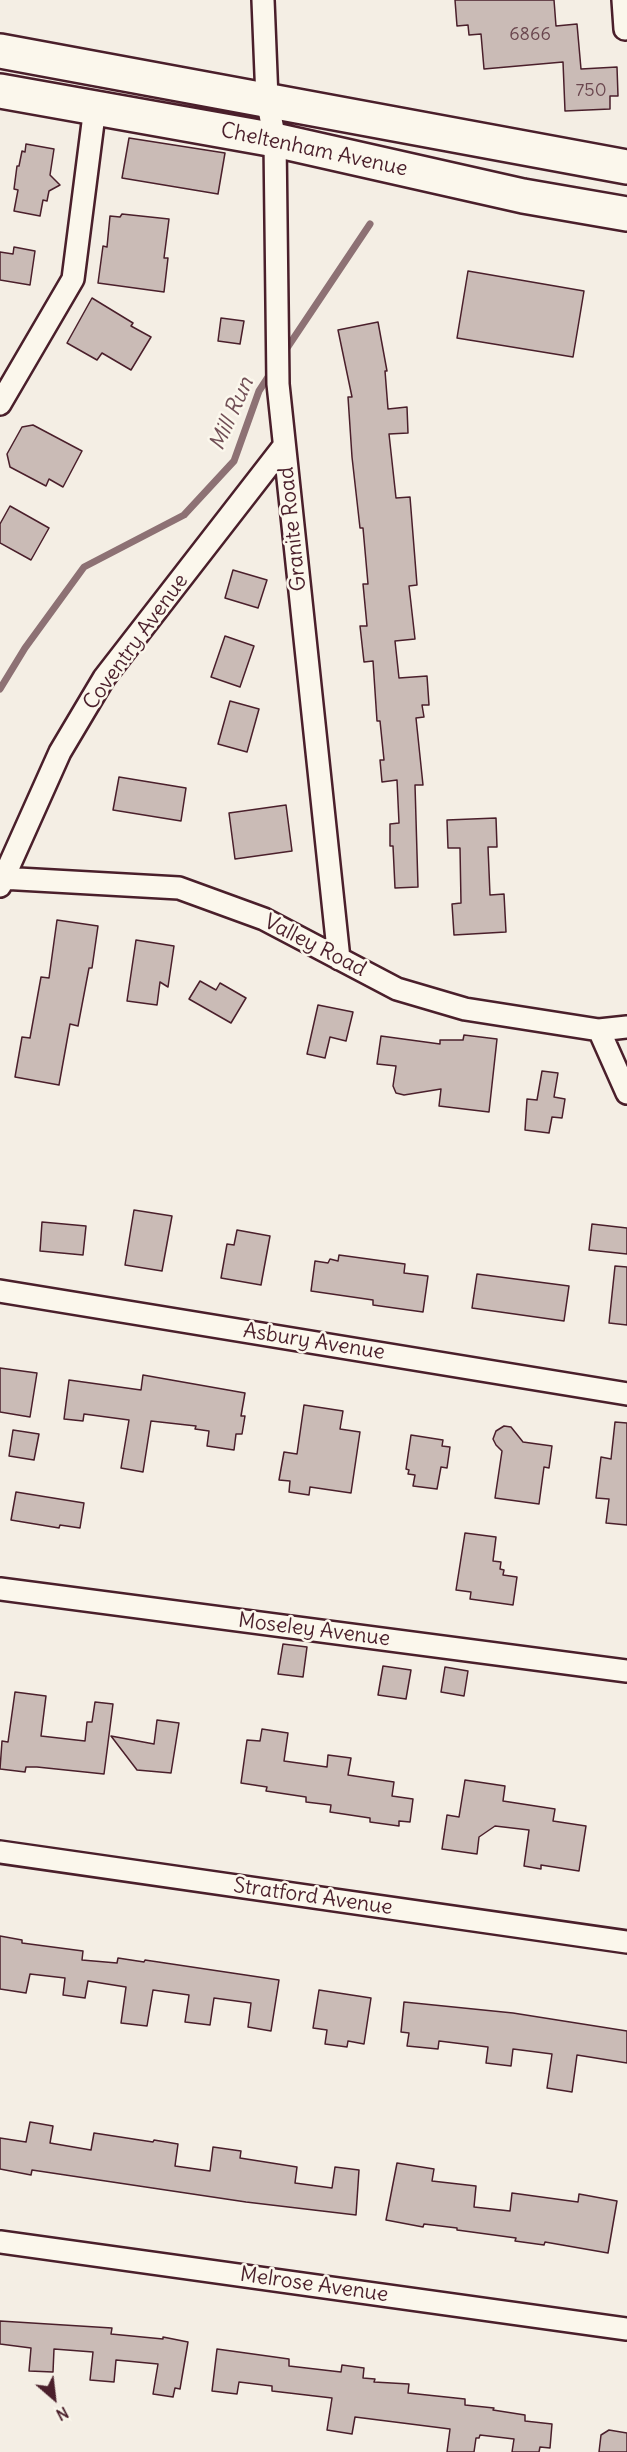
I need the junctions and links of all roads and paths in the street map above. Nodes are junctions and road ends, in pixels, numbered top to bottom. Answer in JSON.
{"nodes":[{"id":1,"x":264,"y":0,"type":"edge"},
{"id":2,"x":623,"y":0,"type":"edge"},
{"id":3,"x":625,"y":29,"type":"dead end"},
{"id":4,"x":0,"y":51,"type":"edge"},
{"id":5,"x":0,"y":91,"type":"edge"},
{"id":6,"x":267,"y":99,"type":"junction"},
{"id":7,"x":95,"y":107,"type":"junction"},
{"id":8,"x":275,"y":140,"type":"junction"},
{"id":9,"x":627,"y":167,"type":"edge"},
{"id":10,"x":627,"y":214,"type":"edge"},
{"id":11,"x":2,"y":396,"type":"edge"},
{"id":12,"x":284,"y":446,"type":"junction"},
{"id":13,"x":1,"y":881,"type":"edge"},
{"id":14,"x":339,"y":959,"type":"junction"},
{"id":15,"x":627,"y":1027,"type":"edge"},
{"id":16,"x":599,"y":1030,"type":"junction"},
{"id":17,"x":627,"y":1093,"type":"edge"},
{"id":18,"x":0,"y":1291,"type":"edge"},
{"id":19,"x":627,"y":1394,"type":"edge"},
{"id":20,"x":0,"y":1589,"type":"edge"},
{"id":21,"x":627,"y":1671,"type":"edge"},
{"id":22,"x":0,"y":1852,"type":"edge"},
{"id":23,"x":627,"y":1942,"type":"edge"},
{"id":24,"x":0,"y":2242,"type":"edge"},
{"id":25,"x":627,"y":2329,"type":"edge"}],
"edges":[{"from":1,"to":6,"type":"street","name":"Granite Road"},
{"from":2,"to":3,"type":"street"},
{"from":4,"to":6,"type":"highway","name":"Cheltenham Avenue"},
{"from":5,"to":7,"type":"highway","name":"Cheltenham Avenue"},
{"from":6,"to":8,"type":"street","name":"Granite Road"},
{"from":6,"to":9,"type":"highway","name":"Cheltenham Avenue"},
{"from":7,"to":8,"type":"highway","name":"Cheltenham Avenue"},
{"from":7,"to":11,"type":"street"},
{"from":8,"to":10,"type":"highway","name":"Cheltenham Avenue"},
{"from":8,"to":12,"type":"street","name":"Granite Road"},
{"from":12,"to":13,"type":"street","name":"Coventry Avenue"},
{"from":12,"to":14,"type":"street","name":"Granite Road"},
{"from":13,"to":14,"type":"street","name":"Valley Road"},
{"from":14,"to":16,"type":"street","name":"Valley Road"},
{"from":15,"to":16,"type":"street","name":"Valley Road"},
{"from":16,"to":17,"type":"street"},
{"from":18,"to":19,"type":"street","name":"Asbury Avenue"},
{"from":20,"to":21,"type":"street","name":"Moseley Avenue"},
{"from":22,"to":23,"type":"street","name":"Stratford Avenue"},
{"from":24,"to":25,"type":"street","name":"Melrose Avenue"}]}
